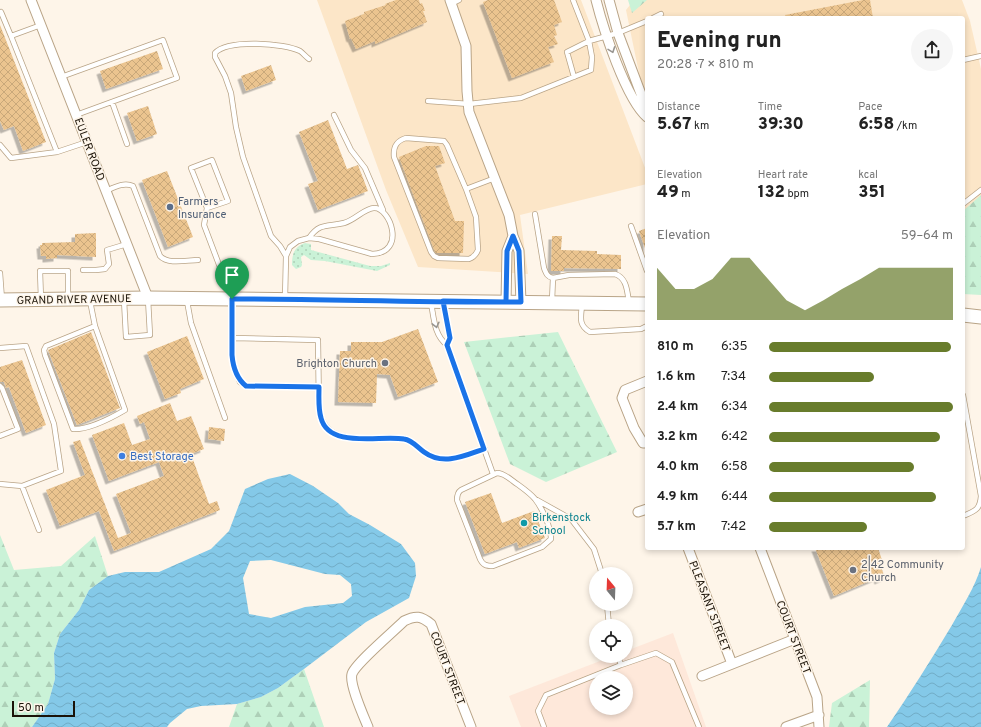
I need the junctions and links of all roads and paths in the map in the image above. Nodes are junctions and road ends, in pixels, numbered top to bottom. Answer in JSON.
{"nodes":[{"id":1,"x":31,"y":0,"type":"edge"},
{"id":2,"x":573,"y":0,"type":"edge"},
{"id":3,"x":596,"y":0,"type":"edge"},
{"id":4,"x":609,"y":0,"type":"edge"},
{"id":5,"x":453,"y":1,"type":"edge"},
{"id":6,"x":0,"y":13,"type":"edge"},
{"id":7,"x":661,"y":14,"type":"dead end"},
{"id":8,"x":657,"y":16,"type":"edge"},
{"id":9,"x":645,"y":22,"type":"edge"},
{"id":10,"x":41,"y":25,"type":"junction"},
{"id":11,"x":618,"y":33,"type":"junction"},
{"id":12,"x":11,"y":36,"type":"junction"},
{"id":13,"x":607,"y":36,"type":"junction"},
{"id":14,"x":589,"y":41,"type":"junction"},
{"id":15,"x":981,"y":56,"type":"edge"},
{"id":16,"x":310,"y":59,"type":"dead end"},
{"id":17,"x":965,"y":60,"type":"edge"},
{"id":18,"x":61,"y":77,"type":"junction"},
{"id":19,"x":574,"y":77,"type":"junction"},
{"id":20,"x":428,"y":101,"type":"dead end"},
{"id":21,"x":112,"y":102,"type":"junction"},
{"id":22,"x":469,"y":104,"type":"junction"},
{"id":23,"x":645,"y":105,"type":"edge"},
{"id":24,"x":76,"y":115,"type":"junction"},
{"id":25,"x":334,"y":115,"type":"dead end"},
{"id":26,"x":645,"y":115,"type":"edge"},
{"id":27,"x":87,"y":142,"type":"junction"},
{"id":28,"x":127,"y":144,"type":"dead end"},
{"id":29,"x":0,"y":145,"type":"edge"},
{"id":30,"x":57,"y":152,"type":"junction"},
{"id":31,"x":495,"y":178,"type":"junction"},
{"id":32,"x":466,"y":189,"type":"junction"},
{"id":33,"x":981,"y":190,"type":"edge"},
{"id":34,"x":106,"y":191,"type":"junction"},
{"id":35,"x":965,"y":202,"type":"edge"},
{"id":36,"x":207,"y":208,"type":"junction"},
{"id":37,"x":383,"y":210,"type":"junction"},
{"id":38,"x":535,"y":214,"type":"dead end"},
{"id":39,"x":631,"y":226,"type":"dead end"},
{"id":40,"x":513,"y":236,"type":"junction"},
{"id":41,"x":309,"y":238,"type":"junction"},
{"id":42,"x":127,"y":244,"type":"junction"},
{"id":43,"x":286,"y":256,"type":"junction"},
{"id":44,"x":198,"y":260,"type":"dead end"},
{"id":45,"x":645,"y":264,"type":"edge"},
{"id":46,"x":83,"y":270,"type":"dead end"},
{"id":47,"x":0,"y":273,"type":"edge"},
{"id":48,"x":553,"y":278,"type":"junction"},
{"id":49,"x":148,"y":298,"type":"junction"},
{"id":50,"x":68,"y":299,"type":"junction"},
{"id":51,"x":90,"y":299,"type":"junction"},
{"id":52,"x":124,"y":299,"type":"junction"},
{"id":53,"x":187,"y":299,"type":"junction"},
{"id":54,"x":232,"y":299,"type":"junction"},
{"id":55,"x":285,"y":299,"type":"junction"},
{"id":56,"x":1,"y":300,"type":"edge"},
{"id":57,"x":41,"y":300,"type":"junction"},
{"id":58,"x":437,"y":301,"type":"junction"},
{"id":59,"x":506,"y":302,"type":"junction"},
{"id":60,"x":521,"y":302,"type":"junction"},
{"id":61,"x":552,"y":302,"type":"junction"},
{"id":62,"x":582,"y":303,"type":"junction"},
{"id":63,"x":629,"y":304,"type":"junction"},
{"id":64,"x":645,"y":304,"type":"edge"},
{"id":65,"x":965,"y":314,"type":"edge"},
{"id":66,"x":981,"y":317,"type":"edge"},
{"id":67,"x":95,"y":326,"type":"junction"},
{"id":68,"x":645,"y":327,"type":"edge"},
{"id":69,"x":232,"y":338,"type":"junction"},
{"id":70,"x":447,"y":345,"type":"junction"},
{"id":71,"x":0,"y":348,"type":"edge"},
{"id":72,"x":645,"y":382,"type":"edge"},
{"id":73,"x":0,"y":386,"type":"edge"},
{"id":74,"x":319,"y":387,"type":"junction"},
{"id":75,"x":965,"y":406,"type":"edge"},
{"id":76,"x":225,"y":418,"type":"dead end"},
{"id":77,"x":0,"y":436,"type":"edge"},
{"id":78,"x":645,"y":443,"type":"edge"},
{"id":79,"x":484,"y":449,"type":"junction"},
{"id":80,"x":493,"y":474,"type":"junction"},
{"id":81,"x":0,"y":484,"type":"edge"},
{"id":82,"x":22,"y":486,"type":"junction"},
{"id":83,"x":536,"y":499,"type":"junction"},
{"id":84,"x":965,"y":515,"type":"edge"},
{"id":85,"x":39,"y":530,"type":"dead end"},
{"id":86,"x":689,"y":550,"type":"edge"},
{"id":87,"x":761,"y":550,"type":"edge"},
{"id":88,"x":600,"y":567,"type":"edge"},
{"id":89,"x":795,"y":639,"type":"junction"},
{"id":90,"x":732,"y":664,"type":"junction"},
{"id":91,"x":621,"y":665,"type":"joint"},
{"id":92,"x":702,"y":676,"type":"dead end"},
{"id":93,"x":819,"y":715,"type":"junction"},
{"id":94,"x":368,"y":727,"type":"edge"},
{"id":95,"x":471,"y":727,"type":"edge"},
{"id":96,"x":544,"y":727,"type":"edge"},
{"id":97,"x":699,"y":727,"type":"edge"},
{"id":98,"x":786,"y":727,"type":"edge"},
{"id":99,"x":819,"y":727,"type":"edge"}],
"edges":[{"from":1,"to":10,"type":"street","name":"EULER ROAD"},
{"from":2,"to":14,"type":"lane"},
{"from":3,"to":13,"type":"street"},
{"from":4,"to":11,"type":"street"},
{"from":5,"to":22,"type":"street"},
{"from":6,"to":12,"type":"lane"},
{"from":7,"to":8,"type":"lane"},
{"from":9,"to":11,"type":"lane"},
{"from":10,"to":12,"type":"lane"},
{"from":10,"to":18,"type":"street","name":"EULER ROAD"},
{"from":11,"to":13,"type":"lane"},
{"from":11,"to":23,"type":"street"},
{"from":12,"to":30,"type":"lane"},
{"from":13,"to":14,"type":"lane"},
{"from":13,"to":26,"type":"street","one_way":true},
{"from":14,"to":19,"type":"lane"},
{"from":14,"to":19,"type":"lane"},
{"from":15,"to":17,"type":"lane"},
{"from":16,"to":43,"type":"lane"},
{"from":18,"to":21,"type":"lane"},
{"from":18,"to":24,"type":"street","name":"EULER ROAD"},
{"from":19,"to":22,"type":"lane"},
{"from":20,"to":22,"type":"lane"},
{"from":21,"to":24,"type":"lane"},
{"from":21,"to":28,"type":"lane"},
{"from":22,"to":31,"type":"street"},
{"from":24,"to":27,"type":"street","name":"EULER ROAD"},
{"from":25,"to":37,"type":"lane"},
{"from":27,"to":30,"type":"lane"},
{"from":27,"to":34,"type":"street","name":"EULER ROAD"},
{"from":29,"to":30,"type":"lane"},
{"from":31,"to":32,"type":"lane"},
{"from":31,"to":40,"type":"street"},
{"from":32,"to":32,"type":"lane"},
{"from":33,"to":35,"type":"lane"},
{"from":34,"to":42,"type":"street","name":"EULER ROAD"},
{"from":34,"to":44,"type":"lane"},
{"from":36,"to":36,"type":"lane"},
{"from":36,"to":54,"type":"lane"},
{"from":37,"to":41,"type":"lane"},
{"from":37,"to":41,"type":"lane"},
{"from":38,"to":48,"type":"lane"},
{"from":39,"to":45,"type":"lane"},
{"from":40,"to":59,"type":"street"},
{"from":40,"to":60,"type":"street"},
{"from":41,"to":43,"type":"lane"},
{"from":42,"to":46,"type":"lane"},
{"from":42,"to":49,"type":"street","name":"EULER ROAD"},
{"from":43,"to":55,"type":"lane"},
{"from":47,"to":56,"type":"lane"},
{"from":48,"to":61,"type":"lane"},
{"from":48,"to":63,"type":"lane"},
{"from":49,"to":52,"type":"main road","name":"GRAND RIVER AVENUE"},
{"from":49,"to":52,"type":"lane"},
{"from":49,"to":53,"type":"main road","name":"GRAND RIVER AVENUE"},
{"from":50,"to":51,"type":"main road","name":"GRAND RIVER AVENUE"},
{"from":50,"to":57,"type":"main road","name":"GRAND RIVER AVENUE"},
{"from":50,"to":57,"type":"lane"},
{"from":51,"to":52,"type":"main road","name":"GRAND RIVER AVENUE"},
{"from":51,"to":67,"type":"lane"},
{"from":53,"to":54,"type":"main road","name":"GRAND RIVER AVENUE"},
{"from":53,"to":76,"type":"lane"},
{"from":54,"to":55,"type":"main road","name":"GRAND RIVER AVENUE"},
{"from":54,"to":69,"type":"lane"},
{"from":55,"to":58,"type":"main road","name":"GRAND RIVER AVENUE"},
{"from":56,"to":57,"type":"main road","name":"GRAND RIVER AVENUE"},
{"from":58,"to":59,"type":"main road","name":"GRAND RIVER AVENUE"},
{"from":58,"to":70,"type":"lane"},
{"from":58,"to":70,"type":"lane","one_way":true},
{"from":59,"to":60,"type":"main road","name":"GRAND RIVER AVENUE"},
{"from":60,"to":61,"type":"main road","name":"GRAND RIVER AVENUE"},
{"from":61,"to":62,"type":"main road","name":"GRAND RIVER AVENUE"},
{"from":62,"to":63,"type":"main road","name":"GRAND RIVER AVENUE"},
{"from":62,"to":68,"type":"lane"},
{"from":63,"to":64,"type":"main road","name":"GRAND RIVER AVENUE"},
{"from":65,"to":66,"type":"main road"},
{"from":67,"to":67,"type":"lane"},
{"from":69,"to":74,"type":"lane"},
{"from":69,"to":74,"type":"lane"},
{"from":70,"to":79,"type":"lane"},
{"from":71,"to":82,"type":"lane"},
{"from":72,"to":78,"type":"street"},
{"from":73,"to":77,"type":"lane"},
{"from":74,"to":79,"type":"lane"},
{"from":75,"to":84,"type":"lane"},
{"from":79,"to":80,"type":"lane"},
{"from":80,"to":83,"type":"lane"},
{"from":80,"to":83,"type":"lane"},
{"from":81,"to":82,"type":"lane"},
{"from":82,"to":85,"type":"lane"},
{"from":83,"to":88,"type":"lane"},
{"from":86,"to":90,"type":"street","name":"PLEASANT STREET"},
{"from":87,"to":89,"type":"street","name":"COURT STREET"},
{"from":89,"to":90,"type":"street"},
{"from":89,"to":93,"type":"street","name":"COURT STREET"},
{"from":90,"to":92,"type":"street"},
{"from":91,"to":96,"type":"lane"},
{"from":91,"to":97,"type":"lane"},
{"from":93,"to":98,"type":"street"},
{"from":93,"to":99,"type":"street","name":"COURT STREET"},
{"from":94,"to":95,"type":"street","name":"COURT STREET"}]}
